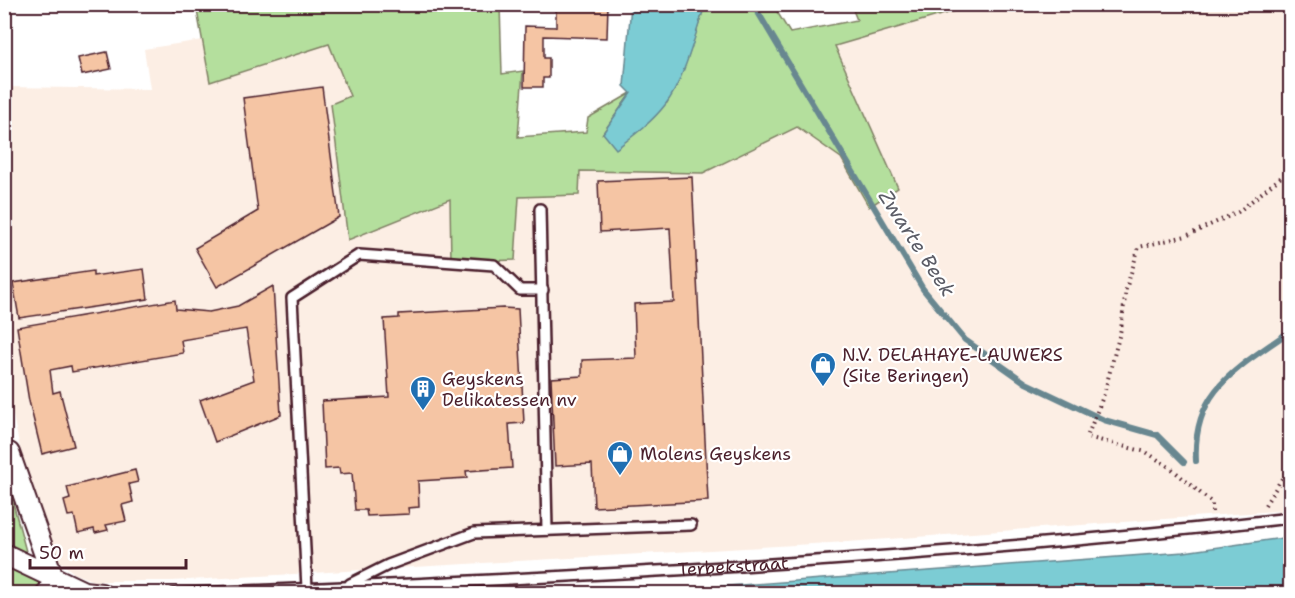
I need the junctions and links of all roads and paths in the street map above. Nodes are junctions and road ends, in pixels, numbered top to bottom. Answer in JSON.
{"nodes":[{"id":1,"x":1290,"y":170,"type":"edge"},
{"id":2,"x":540,"y":209,"type":"dead end"},
{"id":3,"x":543,"y":290,"type":"junction"},
{"id":4,"x":6,"y":451,"type":"edge"},
{"id":5,"x":1290,"y":466,"type":"edge"},
{"id":6,"x":1290,"y":518,"type":"edge"},
{"id":7,"x":1257,"y":522,"type":"junction"},
{"id":8,"x":691,"y":525,"type":"dead end"},
{"id":9,"x":1213,"y":527,"type":"junction"},
{"id":10,"x":548,"y":530,"type":"junction"},
{"id":11,"x":4,"y":555,"type":"edge"},
{"id":12,"x":50,"y":586,"type":"edge"},
{"id":13,"x":345,"y":587,"type":"junction"},
{"id":14,"x":307,"y":588,"type":"junction"},
{"id":15,"x":101,"y":594,"type":"edge"},
{"id":16,"x":174,"y":594,"type":"edge"}],
"edges":[{"from":1,"to":9,"type":"path"},
{"from":2,"to":3,"type":"lane"},
{"from":3,"to":10,"type":"lane"},
{"from":3,"to":14,"type":"lane"},
{"from":4,"to":12,"type":"street"},
{"from":5,"to":7,"type":"path"},
{"from":6,"to":7,"type":"lane","name":"Terbekstraat"},
{"from":7,"to":9,"type":"lane","name":"Terbekstraat"},
{"from":8,"to":10,"type":"lane"},
{"from":9,"to":13,"type":"lane","name":"Terbekstraat"},
{"from":10,"to":13,"type":"lane"},
{"from":11,"to":12,"type":"street"},
{"from":12,"to":15,"type":"street"},
{"from":13,"to":14,"type":"lane","name":"Terbekstraat"},
{"from":14,"to":16,"type":"lane","name":"Terbekstraat"}]}
